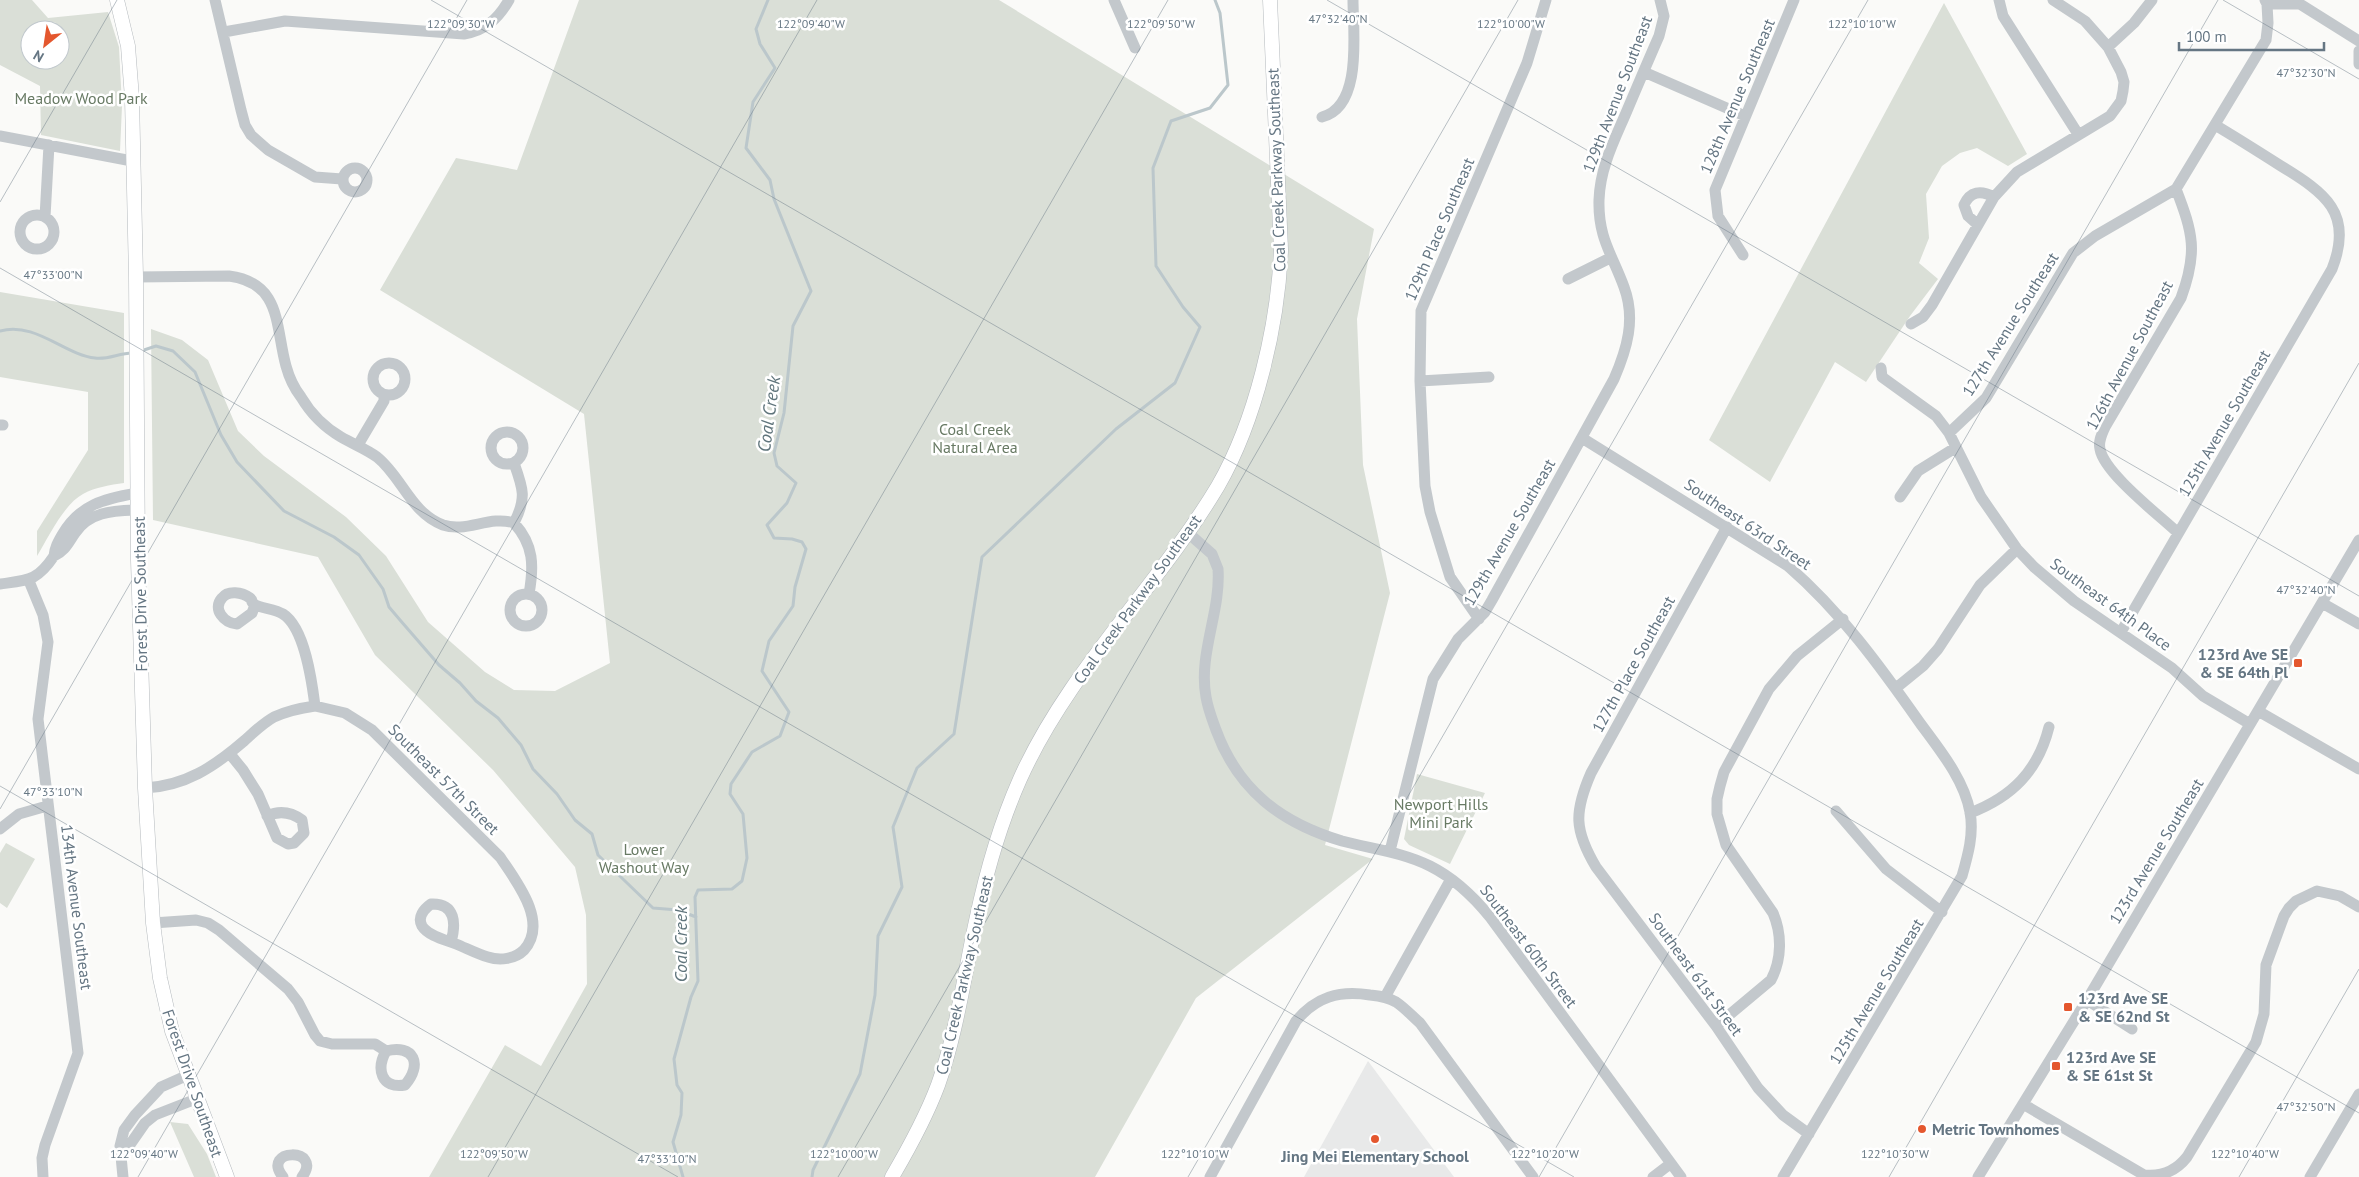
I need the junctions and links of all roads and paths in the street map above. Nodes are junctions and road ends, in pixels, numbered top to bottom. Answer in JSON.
{"nodes":[{"id":1,"x":117,"y":0,"type":"edge"},
{"id":2,"x":215,"y":0,"type":"edge"},
{"id":3,"x":510,"y":0,"type":"edge"},
{"id":4,"x":1114,"y":0,"type":"edge"},
{"id":5,"x":1270,"y":0,"type":"edge"},
{"id":6,"x":1353,"y":0,"type":"edge"},
{"id":7,"x":1546,"y":0,"type":"edge"},
{"id":8,"x":1660,"y":0,"type":"edge"},
{"id":9,"x":1794,"y":0,"type":"edge"},
{"id":10,"x":1999,"y":0,"type":"edge"},
{"id":11,"x":2054,"y":0,"type":"edge"},
{"id":12,"x":2152,"y":0,"type":"edge"},
{"id":13,"x":2266,"y":2,"type":"edge"},
{"id":14,"x":224,"y":32,"type":"junction"},
{"id":15,"x":2359,"y":41,"type":"edge"},
{"id":16,"x":2108,"y":47,"type":"junction"},
{"id":17,"x":1135,"y":48,"type":"dead end"},
{"id":18,"x":2359,"y":51,"type":"edge"},
{"id":19,"x":2359,"y":64,"type":"edge"},
{"id":20,"x":1644,"y":72,"type":"junction"},
{"id":21,"x":1745,"y":116,"type":"junction"},
{"id":22,"x":1322,"y":117,"type":"dead end"},
{"id":23,"x":2215,"y":125,"type":"junction"},
{"id":24,"x":2078,"y":134,"type":"junction"},
{"id":25,"x":0,"y":136,"type":"edge"},
{"id":26,"x":49,"y":145,"type":"junction"},
{"id":27,"x":132,"y":161,"type":"junction"},
{"id":28,"x":342,"y":180,"type":"dead end"},
{"id":29,"x":2176,"y":189,"type":"junction"},
{"id":30,"x":1994,"y":197,"type":"junction"},
{"id":31,"x":45,"y":217,"type":"dead end"},
{"id":32,"x":1978,"y":225,"type":"junction"},
{"id":33,"x":1743,"y":255,"type":"dead end"},
{"id":34,"x":1610,"y":258,"type":"junction"},
{"id":35,"x":136,"y":277,"type":"junction"},
{"id":36,"x":1568,"y":279,"type":"dead end"},
{"id":37,"x":1911,"y":324,"type":"dead end"},
{"id":38,"x":1882,"y":368,"type":"dead end"},
{"id":39,"x":1489,"y":377,"type":"dead end"},
{"id":40,"x":1420,"y":381,"type":"junction"},
{"id":41,"x":384,"y":395,"type":"dead end"},
{"id":42,"x":1949,"y":433,"type":"junction"},
{"id":43,"x":1582,"y":438,"type":"junction"},
{"id":44,"x":358,"y":445,"type":"junction"},
{"id":45,"x":1956,"y":448,"type":"junction"},
{"id":46,"x":514,"y":463,"type":"dead end"},
{"id":47,"x":137,"y":493,"type":"junction"},
{"id":48,"x":1900,"y":497,"type":"dead end"},
{"id":49,"x":138,"y":510,"type":"junction"},
{"id":50,"x":514,"y":524,"type":"junction"},
{"id":51,"x":1727,"y":527,"type":"junction"},
{"id":52,"x":1187,"y":532,"type":"junction"},
{"id":53,"x":2178,"y":533,"type":"junction"},
{"id":54,"x":2359,"y":540,"type":"edge"},
{"id":55,"x":2017,"y":549,"type":"junction"},
{"id":56,"x":54,"y":556,"type":"junction"},
{"id":57,"x":29,"y":580,"type":"junction"},
{"id":58,"x":0,"y":584,"type":"edge"},
{"id":59,"x":529,"y":594,"type":"dead end"},
{"id":60,"x":2322,"y":603,"type":"junction"},
{"id":61,"x":255,"y":605,"type":"dead end"},
{"id":62,"x":1478,"y":618,"type":"junction"},
{"id":63,"x":1843,"y":619,"type":"junction"},
{"id":64,"x":2359,"y":624,"type":"edge"},
{"id":65,"x":2120,"y":632,"type":"junction"},
{"id":66,"x":1896,"y":688,"type":"junction"},
{"id":67,"x":315,"y":706,"type":"junction"},
{"id":68,"x":2258,"y":711,"type":"junction"},
{"id":69,"x":2250,"y":724,"type":"junction"},
{"id":70,"x":2049,"y":727,"type":"dead end"},
{"id":71,"x":230,"y":754,"type":"junction"},
{"id":72,"x":2359,"y":769,"type":"edge"},
{"id":73,"x":145,"y":788,"type":"junction"},
{"id":74,"x":48,"y":806,"type":"junction"},
{"id":75,"x":1836,"y":811,"type":"dead end"},
{"id":76,"x":1970,"y":812,"type":"junction"},
{"id":77,"x":268,"y":816,"type":"dead end"},
{"id":78,"x":1577,"y":820,"type":"joint"},
{"id":79,"x":0,"y":829,"type":"edge"},
{"id":80,"x":1390,"y":851,"type":"junction"},
{"id":81,"x":1451,"y":879,"type":"junction"},
{"id":82,"x":2359,"y":907,"type":"edge"},
{"id":83,"x":1942,"y":912,"type":"junction"},
{"id":84,"x":153,"y":923,"type":"junction"},
{"id":85,"x":450,"y":942,"type":"dead end"},
{"id":86,"x":1385,"y":997,"type":"junction"},
{"id":87,"x":2087,"y":1000,"type":"junction"},
{"id":88,"x":1716,"y":1026,"type":"junction"},
{"id":89,"x":2132,"y":1029,"type":"dead end"},
{"id":90,"x":386,"y":1050,"type":"dead end"},
{"id":91,"x":188,"y":1075,"type":"junction"},
{"id":92,"x":2359,"y":1094,"type":"edge"},
{"id":93,"x":196,"y":1099,"type":"junction"},
{"id":94,"x":2023,"y":1104,"type":"junction"},
{"id":95,"x":1809,"y":1134,"type":"junction"},
{"id":96,"x":122,"y":1156,"type":"junction"},
{"id":97,"x":1670,"y":1164,"type":"junction"},
{"id":98,"x":304,"y":1176,"type":"edge"},
{"id":99,"x":2160,"y":1176,"type":"edge"},
{"id":100,"x":43,"y":1177,"type":"edge"},
{"id":101,"x":123,"y":1177,"type":"edge"},
{"id":102,"x":226,"y":1177,"type":"edge"},
{"id":103,"x":283,"y":1177,"type":"edge"},
{"id":104,"x":892,"y":1177,"type":"edge"},
{"id":105,"x":1210,"y":1177,"type":"edge"},
{"id":106,"x":1533,"y":1177,"type":"edge"},
{"id":107,"x":1653,"y":1177,"type":"edge"},
{"id":108,"x":1682,"y":1177,"type":"edge"},
{"id":109,"x":1783,"y":1177,"type":"edge"},
{"id":110,"x":1978,"y":1177,"type":"edge"},
{"id":111,"x":2310,"y":1177,"type":"edge"}],
"edges":[{"from":1,"to":27,"type":"main road","name":"Forest Drive Southeast"},
{"from":2,"to":14,"type":"street"},
{"from":3,"to":14,"type":"street"},
{"from":4,"to":17,"type":"street"},
{"from":5,"to":52,"type":"main road","name":"Coal Creek Parkway Southeast"},
{"from":6,"to":22,"type":"street"},
{"from":7,"to":40,"type":"street","name":"129th Place Southeast"},
{"from":8,"to":20,"type":"street","name":"129th Avenue Southeast"},
{"from":9,"to":21,"type":"street","name":"128th Avenue Southeast"},
{"from":10,"to":24,"type":"street"},
{"from":11,"to":16,"type":"street"},
{"from":12,"to":16,"type":"street"},
{"from":13,"to":15,"type":"street"},
{"from":13,"to":23,"type":"street","name":"127th Avenue Southeast"},
{"from":14,"to":28,"type":"street"},
{"from":16,"to":24,"type":"street"},
{"from":18,"to":19,"type":"street"},
{"from":20,"to":21,"type":"street"},
{"from":20,"to":34,"type":"street","name":"129th Avenue Southeast"},
{"from":21,"to":33,"type":"street","name":"128th Avenue Southeast"},
{"from":23,"to":29,"type":"street","name":"127th Avenue Southeast"},
{"from":23,"to":53,"type":"street","name":"125th Avenue Southeast"},
{"from":24,"to":30,"type":"street"},
{"from":25,"to":26,"type":"street"},
{"from":26,"to":27,"type":"street"},
{"from":26,"to":31,"type":"street"},
{"from":27,"to":35,"type":"main road","name":"Forest Drive Southeast"},
{"from":29,"to":42,"type":"street","name":"127th Avenue Southeast"},
{"from":29,"to":53,"type":"street","name":"126th Avenue Southeast"},
{"from":30,"to":32,"type":"street"},
{"from":30,"to":32,"type":"street"},
{"from":32,"to":37,"type":"street"},
{"from":34,"to":36,"type":"street"},
{"from":34,"to":43,"type":"street","name":"129th Avenue Southeast"},
{"from":35,"to":44,"type":"street"},
{"from":35,"to":47,"type":"main road","name":"Forest Drive Southeast"},
{"from":38,"to":42,"type":"street","name":"Southeast 64th Place"},
{"from":39,"to":40,"type":"street"},
{"from":40,"to":62,"type":"street","name":"129th Place Southeast"},
{"from":41,"to":44,"type":"street"},
{"from":42,"to":45,"type":"street","name":"Southeast 64th Place"},
{"from":43,"to":51,"type":"street","name":"Southeast 63rd Street"},
{"from":43,"to":62,"type":"street","name":"129th Avenue Southeast"},
{"from":44,"to":50,"type":"street"},
{"from":45,"to":48,"type":"street"},
{"from":45,"to":55,"type":"street","name":"Southeast 64th Place"},
{"from":46,"to":50,"type":"street"},
{"from":47,"to":49,"type":"main road","name":"Forest Drive Southeast"},
{"from":47,"to":56,"type":"street"},
{"from":49,"to":56,"type":"street"},
{"from":49,"to":73,"type":"main road","name":"Forest Drive Southeast"},
{"from":50,"to":59,"type":"street"},
{"from":51,"to":63,"type":"street","name":"Southeast 63rd Street"},
{"from":51,"to":78,"type":"street","name":"127th Place Southeast"},
{"from":52,"to":80,"type":"street","name":"Southeast 60th Street"},
{"from":52,"to":104,"type":"main road","name":"Coal Creek Parkway Southeast"},
{"from":53,"to":65,"type":"street","name":"125th Avenue Southeast"},
{"from":54,"to":60,"type":"street","name":"123rd Avenue Southeast"},
{"from":55,"to":65,"type":"street","name":"Southeast 64th Place"},
{"from":55,"to":66,"type":"street"},
{"from":56,"to":57,"type":"street"},
{"from":57,"to":58,"type":"street"},
{"from":57,"to":74,"type":"street","name":"134th Avenue Southeast"},
{"from":60,"to":64,"type":"street"},
{"from":60,"to":68,"type":"street","name":"123rd Avenue Southeast"},
{"from":61,"to":67,"type":"street"},
{"from":62,"to":80,"type":"street","name":"129th Avenue Southeast"},
{"from":63,"to":66,"type":"street","name":"Southeast 63rd Street"},
{"from":63,"to":88,"type":"street"},
{"from":65,"to":69,"type":"street","name":"Southeast 64th Place"},
{"from":66,"to":76,"type":"street","name":"Southeast 63rd Street"},
{"from":67,"to":71,"type":"street"},
{"from":67,"to":85,"type":"street","name":"Southeast 57th Street"},
{"from":68,"to":69,"type":"street","name":"123rd Avenue Southeast"},
{"from":68,"to":72,"type":"street"},
{"from":69,"to":87,"type":"street","name":"123rd Avenue Southeast"},
{"from":70,"to":76,"type":"street"},
{"from":71,"to":73,"type":"street"},
{"from":71,"to":77,"type":"street"},
{"from":73,"to":84,"type":"main road","name":"Forest Drive Southeast"},
{"from":74,"to":79,"type":"street"},
{"from":74,"to":100,"type":"street","name":"134th Avenue Southeast"},
{"from":75,"to":83,"type":"street"},
{"from":76,"to":83,"type":"street","name":"125th Avenue Southeast"},
{"from":78,"to":88,"type":"street","name":"Southeast 61st Street"},
{"from":80,"to":81,"type":"street","name":"Southeast 60th Street"},
{"from":81,"to":86,"type":"street"},
{"from":81,"to":97,"type":"street","name":"Southeast 60th Street"},
{"from":82,"to":99,"type":"street"},
{"from":83,"to":95,"type":"street","name":"125th Avenue Southeast"},
{"from":84,"to":90,"type":"street"},
{"from":84,"to":91,"type":"main road","name":"Forest Drive Southeast"},
{"from":86,"to":105,"type":"street"},
{"from":86,"to":106,"type":"street"},
{"from":87,"to":89,"type":"street"},
{"from":87,"to":94,"type":"street","name":"123rd Avenue Southeast"},
{"from":88,"to":95,"type":"street","name":"Southeast 61st Street"},
{"from":91,"to":93,"type":"main road","name":"Forest Drive Southeast"},
{"from":91,"to":96,"type":"street"},
{"from":92,"to":111,"type":"street"},
{"from":93,"to":96,"type":"street"},
{"from":93,"to":102,"type":"main road","name":"Forest Drive Southeast"},
{"from":94,"to":99,"type":"street"},
{"from":94,"to":110,"type":"street","name":"123rd Avenue Southeast"},
{"from":95,"to":109,"type":"street","name":"125th Avenue Southeast"},
{"from":96,"to":101,"type":"street"},
{"from":97,"to":107,"type":"street"},
{"from":97,"to":108,"type":"street","name":"Southeast 60th Street"},
{"from":98,"to":103,"type":"street"}]}
